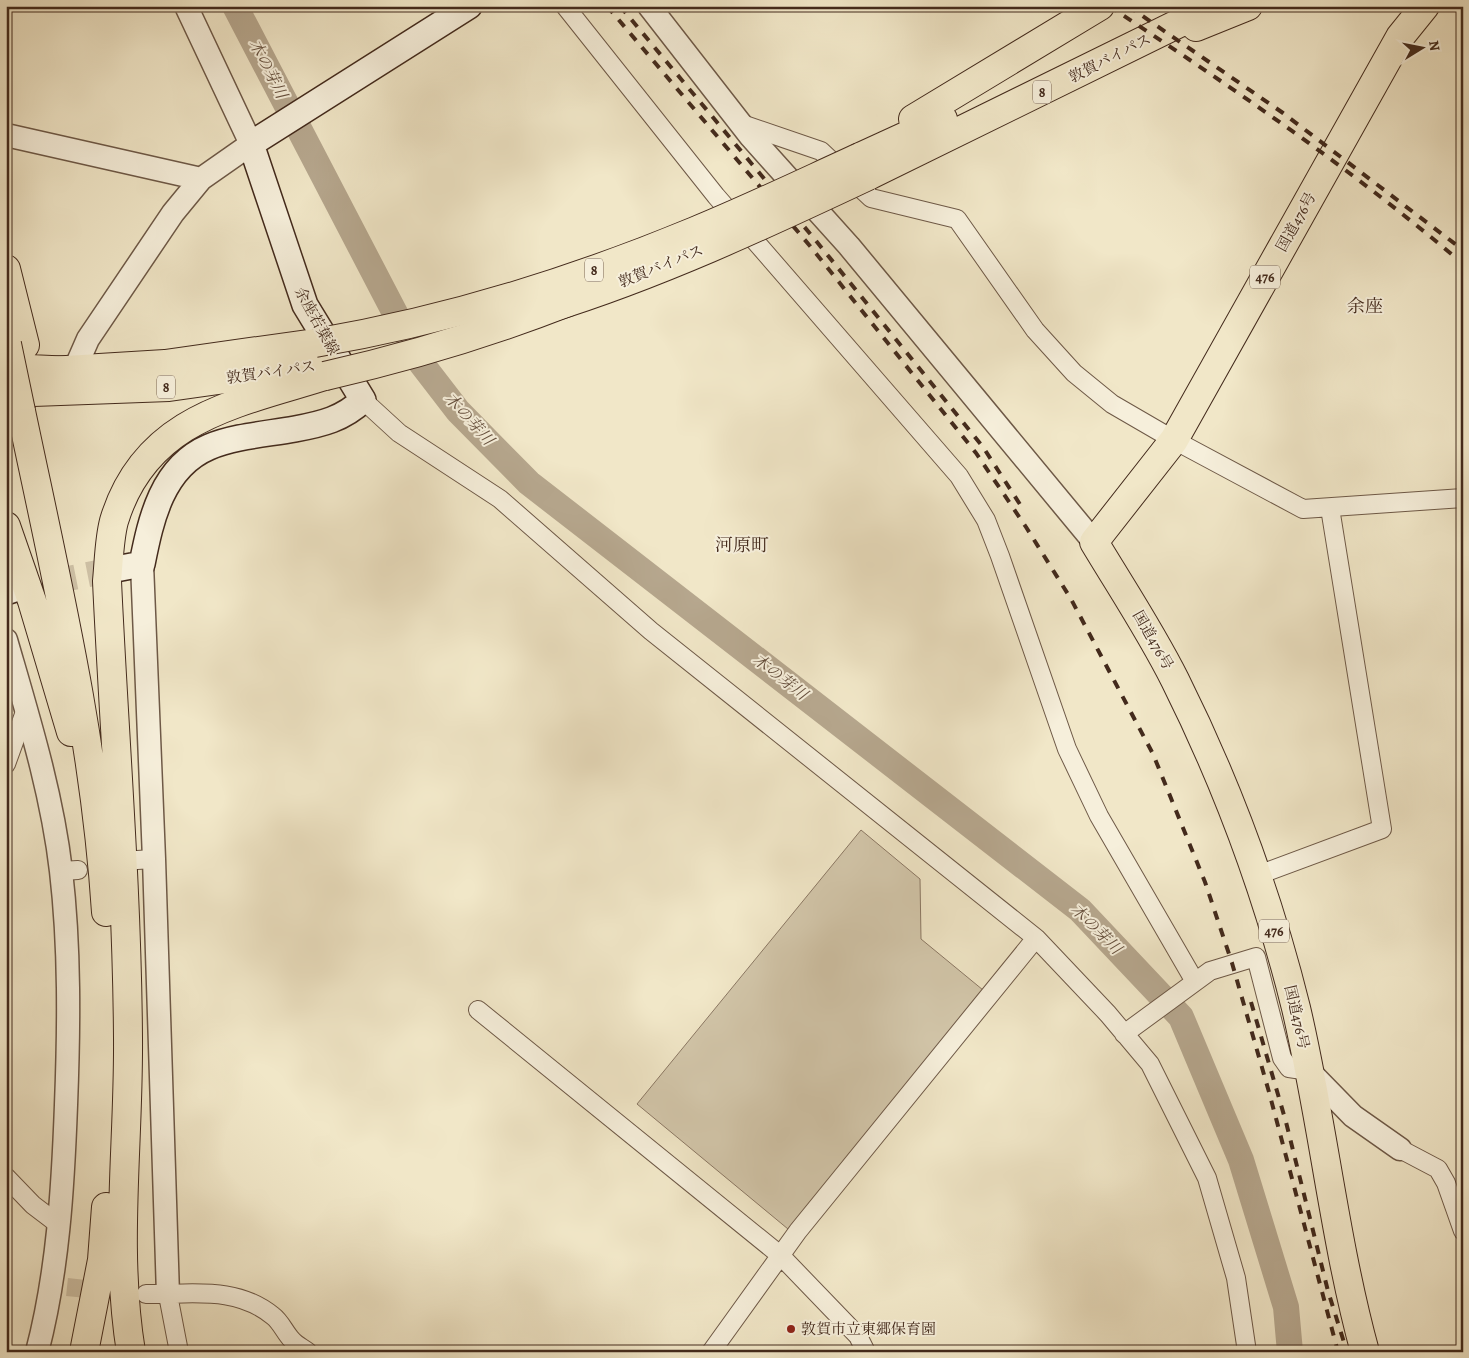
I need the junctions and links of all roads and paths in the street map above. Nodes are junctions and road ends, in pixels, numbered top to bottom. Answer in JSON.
{"nodes":[{"id":1,"x":186,"y":6,"type":"edge"},
{"id":2,"x":468,"y":6,"type":"edge"},
{"id":3,"x":564,"y":6,"type":"edge"},
{"id":4,"x":649,"y":6,"type":"edge"},
{"id":5,"x":1100,"y":6,"type":"edge"},
{"id":6,"x":1202,"y":6,"type":"edge"},
{"id":7,"x":1214,"y":6,"type":"edge"},
{"id":8,"x":1248,"y":6,"type":"edge"},
{"id":9,"x":1425,"y":6,"type":"edge"},
{"id":10,"x":1071,"y":78,"type":"junction"},
{"id":11,"x":742,"y":124,"type":"junction"},
{"id":12,"x":6,"y":135,"type":"edge"},
{"id":13,"x":261,"y":137,"type":"junction"},
{"id":14,"x":862,"y":161,"type":"junction"},
{"id":15,"x":201,"y":179,"type":"junction"},
{"id":16,"x":6,"y":269,"type":"edge"},
{"id":17,"x":11,"y":349,"type":"edge"},
{"id":18,"x":322,"y":361,"type":"junction"},
{"id":19,"x":74,"y":371,"type":"junction"},
{"id":20,"x":6,"y":372,"type":"edge"},
{"id":21,"x":364,"y":400,"type":"junction"},
{"id":22,"x":22,"y":405,"type":"edge"},
{"id":23,"x":1174,"y":440,"type":"junction"},
{"id":24,"x":1463,"y":498,"type":"edge"},
{"id":25,"x":1330,"y":508,"type":"junction"},
{"id":26,"x":6,"y":526,"type":"edge"},
{"id":27,"x":1094,"y":542,"type":"junction"},
{"id":28,"x":131,"y":566,"type":"joint"},
{"id":29,"x":6,"y":640,"type":"edge"},
{"id":30,"x":26,"y":709,"type":"junction"},
{"id":31,"x":6,"y":764,"type":"edge"},
{"id":32,"x":1258,"y":875,"type":"junction"},
{"id":33,"x":105,"y":892,"type":"junction"},
{"id":34,"x":1036,"y":938,"type":"junction"},
{"id":35,"x":124,"y":939,"type":"junction"},
{"id":36,"x":1191,"y":983,"type":"junction"},
{"id":37,"x":478,"y":1010,"type":"dead end"},
{"id":38,"x":1131,"y":1029,"type":"junction"},
{"id":39,"x":1309,"y":1071,"type":"junction"},
{"id":40,"x":1400,"y":1149,"type":"joint"},
{"id":41,"x":6,"y":1177,"type":"edge"},
{"id":42,"x":58,"y":1224,"type":"junction"},
{"id":43,"x":1463,"y":1231,"type":"edge"},
{"id":44,"x":780,"y":1255,"type":"junction"},
{"id":45,"x":157,"y":1294,"type":"junction"},
{"id":46,"x":36,"y":1352,"type":"edge"},
{"id":47,"x":84,"y":1352,"type":"edge"},
{"id":48,"x":132,"y":1352,"type":"edge"},
{"id":49,"x":179,"y":1352,"type":"edge"},
{"id":50,"x":308,"y":1352,"type":"edge"},
{"id":51,"x":710,"y":1352,"type":"edge"},
{"id":52,"x":866,"y":1352,"type":"edge"},
{"id":53,"x":1247,"y":1352,"type":"edge"},
{"id":54,"x":1365,"y":1352,"type":"edge"}],
"edges":[{"from":1,"to":13,"type":"street"},
{"from":2,"to":13,"type":"main road"},
{"from":3,"to":36,"type":"street"},
{"from":4,"to":11,"type":"street"},
{"from":5,"to":14,"type":"highway"},
{"from":6,"to":14,"type":"highway","name":"敦賀バイパス","number":"8"},
{"from":7,"to":10,"type":"highway","name":"敦賀バイパス","number":"8"},
{"from":8,"to":10,"type":"highway"},
{"from":9,"to":23,"type":"highway","name":"国道476号","number":"476"},
{"from":10,"to":14,"type":"highway","name":"敦賀バイパス","number":"8"},
{"from":11,"to":23,"type":"street"},
{"from":11,"to":27,"type":"street"},
{"from":12,"to":15,"type":"street"},
{"from":13,"to":15,"type":"street"},
{"from":13,"to":21,"type":"main road","name":"余座若葉線"},
{"from":14,"to":18,"type":"highway","name":"敦賀バイパス","number":"8","bridge":true},
{"from":14,"to":18,"type":"highway","name":"敦賀バイパス","number":"8","bridge":true},
{"from":15,"to":19,"type":"street"},
{"from":16,"to":17,"type":"highway"},
{"from":17,"to":19,"type":"highway"},
{"from":17,"to":22,"type":"highway"},
{"from":18,"to":19,"type":"highway","name":"敦賀バイパス","number":"8"},
{"from":18,"to":22,"type":"highway","name":"敦賀バイパス","number":"8"},
{"from":18,"to":35,"type":"highway"},
{"from":19,"to":20,"type":"highway","name":"敦賀バイパス","number":"8"},
{"from":21,"to":28,"type":"main road"},
{"from":21,"to":34,"type":"street"},
{"from":22,"to":33,"type":"highway"},
{"from":22,"to":35,"type":"highway"},
{"from":23,"to":25,"type":"street"},
{"from":23,"to":27,"type":"highway","name":"国道476号","number":"476"},
{"from":24,"to":25,"type":"street"},
{"from":25,"to":32,"type":"street"},
{"from":26,"to":33,"type":"highway"},
{"from":27,"to":32,"type":"highway","name":"国道476号","number":"476"},
{"from":28,"to":45,"type":"street"},
{"from":29,"to":30,"type":"street"},
{"from":30,"to":31,"type":"street"},
{"from":30,"to":42,"type":"street"},
{"from":32,"to":39,"type":"highway","name":"国道476号","number":"476"},
{"from":33,"to":47,"type":"highway"},
{"from":34,"to":38,"type":"street"},
{"from":34,"to":44,"type":"street"},
{"from":35,"to":48,"type":"highway"},
{"from":36,"to":38,"type":"street"},
{"from":36,"to":39,"type":"street"},
{"from":37,"to":44,"type":"street"},
{"from":38,"to":53,"type":"street"},
{"from":39,"to":40,"type":"street"},
{"from":39,"to":54,"type":"highway","name":"国道476号","number":"476"},
{"from":40,"to":43,"type":"street"},
{"from":41,"to":42,"type":"street"},
{"from":42,"to":46,"type":"street"},
{"from":44,"to":51,"type":"street"},
{"from":44,"to":52,"type":"street"},
{"from":45,"to":49,"type":"street"},
{"from":45,"to":50,"type":"street"}]}
